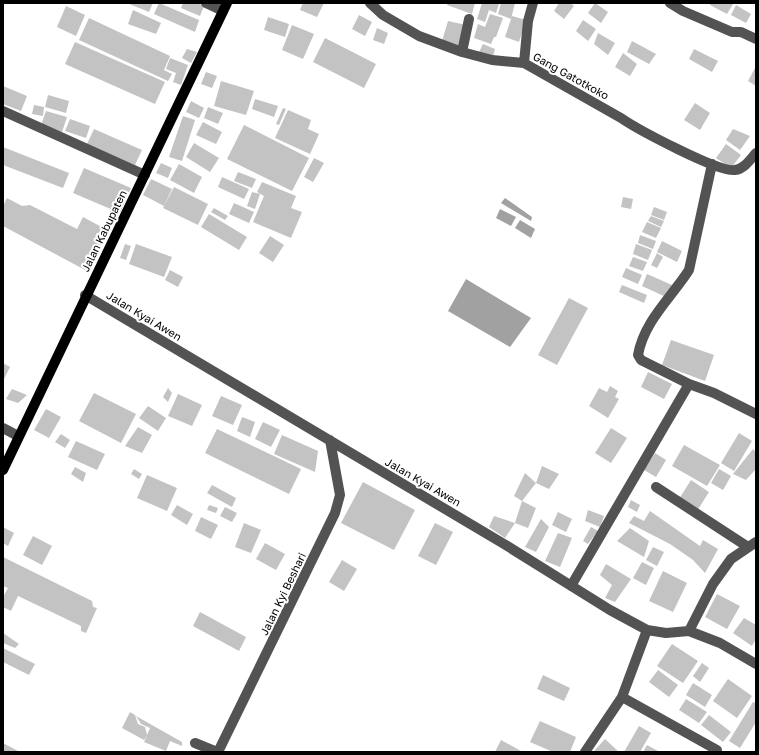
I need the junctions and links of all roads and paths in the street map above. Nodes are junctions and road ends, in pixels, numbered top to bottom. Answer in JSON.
{"nodes":[{"id":1,"x":206,"y":3,"type":"edge"},
{"id":2,"x":370,"y":3,"type":"edge"},
{"id":3,"x":533,"y":3,"type":"edge"},
{"id":4,"x":670,"y":3,"type":"edge"},
{"id":5,"x":225,"y":7,"type":"edge"},
{"id":6,"x":469,"y":20,"type":"dead end"},
{"id":7,"x":756,"y":39,"type":"edge"},
{"id":8,"x":462,"y":52,"type":"junction"},
{"id":9,"x":524,"y":63,"type":"junction"},
{"id":10,"x":3,"y":111,"type":"edge"},
{"id":11,"x":756,"y":153,"type":"edge"},
{"id":12,"x":712,"y":164,"type":"junction"},
{"id":13,"x":145,"y":175,"type":"junction"},
{"id":14,"x":85,"y":295,"type":"junction"},
{"id":15,"x":689,"y":384,"type":"junction"},
{"id":16,"x":756,"y":414,"type":"edge"},
{"id":17,"x":3,"y":428,"type":"edge"},
{"id":18,"x":18,"y":436,"type":"junction"},
{"id":19,"x":330,"y":440,"type":"junction"},
{"id":20,"x":3,"y":470,"type":"edge"},
{"id":21,"x":656,"y":487,"type":"dead end"},
{"id":22,"x":752,"y":544,"type":"edge"},
{"id":23,"x":571,"y":586,"type":"junction"},
{"id":24,"x":647,"y":630,"type":"junction"},
{"id":25,"x":689,"y":632,"type":"junction"},
{"id":26,"x":756,"y":664,"type":"edge"},
{"id":27,"x":622,"y":697,"type":"junction"},
{"id":28,"x":195,"y":743,"type":"dead end"},
{"id":29,"x":717,"y":750,"type":"dead end"},
{"id":30,"x":218,"y":752,"type":"edge"},
{"id":31,"x":585,"y":752,"type":"edge"}],
"edges":[{"from":1,"to":5,"type":"street"},
{"from":2,"to":8,"type":"street","name":"Gang Gatotkoko"},
{"from":3,"to":9,"type":"street"},
{"from":4,"to":7,"type":"street"},
{"from":5,"to":13,"type":"main road","name":"Jalan Kabupaten"},
{"from":6,"to":8,"type":"street"},
{"from":8,"to":9,"type":"street","name":"Gang Gatotkoko"},
{"from":9,"to":12,"type":"street","name":"Gang Gatotkoko"},
{"from":10,"to":13,"type":"street"},
{"from":11,"to":12,"type":"street","name":"Gang Gatotkoko"},
{"from":12,"to":15,"type":"street"},
{"from":13,"to":14,"type":"main road","name":"Jalan Kabupaten"},
{"from":14,"to":18,"type":"main road","name":"Jalan Kabupaten"},
{"from":14,"to":19,"type":"street","name":"Jalan Kyai Awen"},
{"from":15,"to":16,"type":"street"},
{"from":15,"to":23,"type":"street"},
{"from":17,"to":18,"type":"street"},
{"from":18,"to":20,"type":"main road","name":"Jalan Kabupaten"},
{"from":19,"to":23,"type":"street","name":"Jalan Kyai Awen"},
{"from":19,"to":30,"type":"street","name":"Jalan Kyi Beshari"},
{"from":21,"to":22,"type":"street"},
{"from":22,"to":25,"type":"street"},
{"from":23,"to":24,"type":"street","name":"Jalan Kyai Awen"},
{"from":24,"to":25,"type":"street","name":"Jalan Kyai Awen"},
{"from":24,"to":27,"type":"street"},
{"from":25,"to":26,"type":"street","name":"Jalan Kyai Awen"},
{"from":27,"to":29,"type":"street"},
{"from":27,"to":31,"type":"street"},
{"from":28,"to":30,"type":"street"}]}
